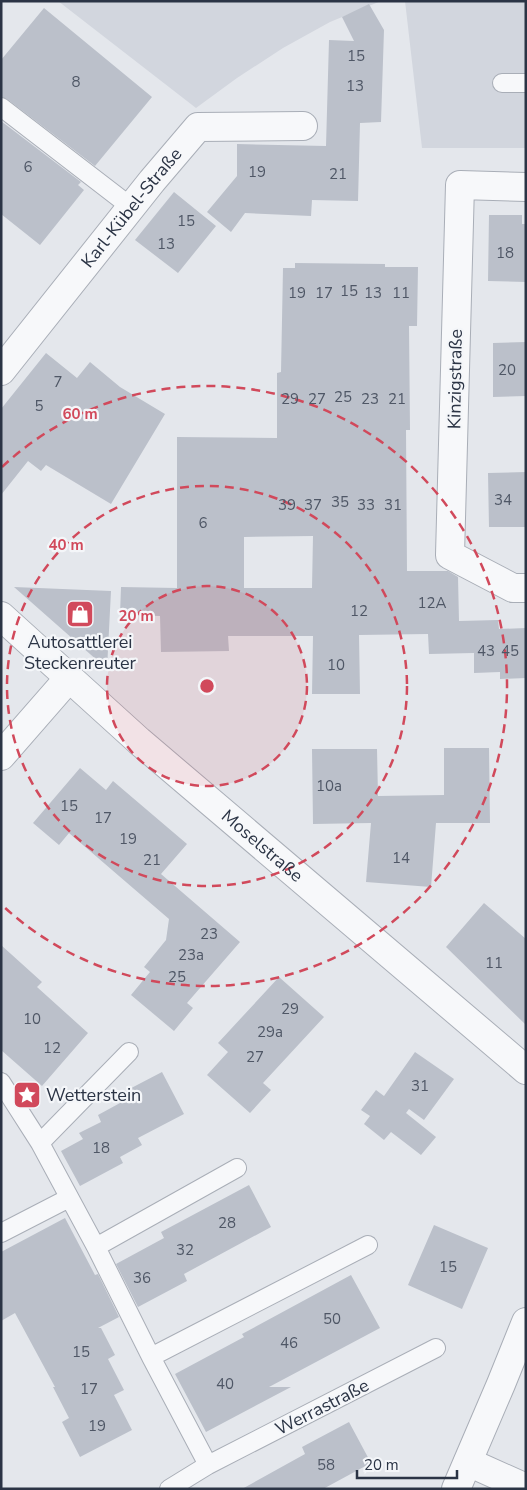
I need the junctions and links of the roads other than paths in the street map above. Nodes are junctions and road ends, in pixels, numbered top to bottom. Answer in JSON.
{"nodes":[{"id":1,"x":502,"y":82,"type":"dead end"},
{"id":2,"x":526,"y":83,"type":"edge"},
{"id":3,"x":1,"y":107,"type":"edge"},
{"id":4,"x":303,"y":126,"type":"dead end"},
{"id":5,"x":526,"y":187,"type":"edge"},
{"id":6,"x":131,"y":207,"type":"junction"},
{"id":7,"x":1,"y":371,"type":"edge"},
{"id":8,"x":526,"y":588,"type":"edge"},
{"id":9,"x":1,"y":616,"type":"edge"},
{"id":10,"x":69,"y":678,"type":"junction"},
{"id":11,"x":1,"y":756,"type":"edge"},
{"id":12,"x":129,"y":1052,"type":"dead end"},
{"id":13,"x":526,"y":1070,"type":"edge"},
{"id":14,"x":1,"y":1082,"type":"edge"},
{"id":15,"x":40,"y":1143,"type":"junction"},
{"id":16,"x":236,"y":1168,"type":"dead end"},
{"id":17,"x":69,"y":1198,"type":"junction"},
{"id":18,"x":1,"y":1233,"type":"edge"},
{"id":19,"x":368,"y":1245,"type":"dead end"},
{"id":20,"x":96,"y":1248,"type":"junction"},
{"id":21,"x":526,"y":1322,"type":"edge"},
{"id":22,"x":436,"y":1348,"type":"dead end"},
{"id":23,"x":151,"y":1357,"type":"junction"},
{"id":24,"x":468,"y":1462,"type":"junction"},
{"id":25,"x":208,"y":1466,"type":"junction"},
{"id":26,"x":526,"y":1488,"type":"edge"},
{"id":27,"x":169,"y":1489,"type":"edge"},
{"id":28,"x":456,"y":1489,"type":"edge"}],
"edges":[{"from":1,"to":2,"type":"lane"},
{"from":3,"to":6,"type":"lane"},
{"from":4,"to":6,"type":"street","name":"Karl-Kübel-Straße"},
{"from":5,"to":8,"type":"street","name":"Kinzigstraße"},
{"from":6,"to":7,"type":"street","name":"Karl-Kübel-Straße"},
{"from":9,"to":10,"type":"street","name":"Moselstraße"},
{"from":10,"to":11,"type":"street"},
{"from":10,"to":13,"type":"street","name":"Moselstraße"},
{"from":12,"to":15,"type":"lane"},
{"from":14,"to":15,"type":"lane"},
{"from":15,"to":17,"type":"lane"},
{"from":16,"to":20,"type":"lane"},
{"from":17,"to":18,"type":"lane"},
{"from":17,"to":20,"type":"lane"},
{"from":19,"to":23,"type":"lane"},
{"from":20,"to":23,"type":"lane"},
{"from":21,"to":24,"type":"street"},
{"from":22,"to":25,"type":"lane","name":"Werrastraße"},
{"from":23,"to":25,"type":"lane"},
{"from":24,"to":26,"type":"street"},
{"from":24,"to":28,"type":"street"},
{"from":25,"to":27,"type":"lane","name":"Werrastraße"}]}
